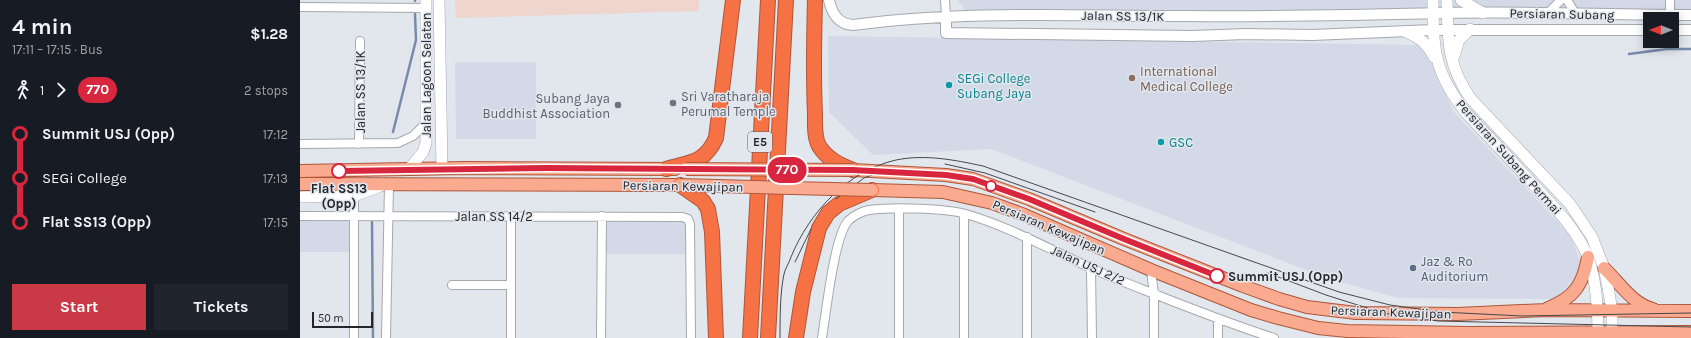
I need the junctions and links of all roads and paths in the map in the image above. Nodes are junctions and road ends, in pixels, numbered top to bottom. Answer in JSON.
{"nodes":[{"id":1,"x":439,"y":0,"type":"edge"},
{"id":2,"x":733,"y":0,"type":"edge"},
{"id":3,"x":768,"y":0,"type":"edge"},
{"id":4,"x":786,"y":0,"type":"edge"},
{"id":5,"x":815,"y":0,"type":"edge"},
{"id":6,"x":829,"y":0,"type":"edge"},
{"id":7,"x":946,"y":0,"type":"edge"},
{"id":8,"x":1432,"y":0,"type":"edge"},
{"id":9,"x":1447,"y":0,"type":"edge"},
{"id":10,"x":1461,"y":0,"type":"edge"},
{"id":11,"x":1561,"y":0,"type":"edge"},
{"id":12,"x":1567,"y":0,"type":"edge"},
{"id":13,"x":1670,"y":0,"type":"edge"},
{"id":14,"x":394,"y":4,"type":"edge"},
{"id":15,"x":426,"y":4,"type":"edge"},
{"id":16,"x":300,"y":7,"type":"edge"},
{"id":17,"x":1670,"y":12,"type":"edge"},
{"id":18,"x":1447,"y":13,"type":"junction"},
{"id":19,"x":1483,"y":13,"type":"junction"},
{"id":20,"x":1548,"y":13,"type":"junction"},
{"id":21,"x":1575,"y":13,"type":"junction"},
{"id":22,"x":1433,"y":14,"type":"junction"},
{"id":23,"x":1643,"y":14,"type":"edge"},
{"id":24,"x":1056,"y":15,"type":"junction"},
{"id":25,"x":1679,"y":15,"type":"edge"},
{"id":26,"x":1691,"y":15,"type":"edge"},
{"id":27,"x":946,"y":16,"type":"junction"},
{"id":28,"x":1470,"y":29,"type":"junction"},
{"id":29,"x":1433,"y":30,"type":"junction"},
{"id":30,"x":1448,"y":30,"type":"junction"},
{"id":31,"x":1643,"y":30,"type":"edge"},
{"id":32,"x":1679,"y":30,"type":"edge"},
{"id":33,"x":1691,"y":30,"type":"edge"},
{"id":34,"x":1406,"y":32,"type":"junction"},
{"id":35,"x":1056,"y":33,"type":"junction"},
{"id":36,"x":360,"y":41,"type":"dead end"},
{"id":37,"x":1438,"y":64,"type":"junction"},
{"id":38,"x":1452,"y":64,"type":"junction"},
{"id":39,"x":427,"y":122,"type":"junction"},
{"id":40,"x":300,"y":144,"type":"edge"},
{"id":41,"x":359,"y":144,"type":"junction"},
{"id":42,"x":300,"y":165,"type":"edge"},
{"id":43,"x":442,"y":168,"type":"junction"},
{"id":44,"x":409,"y":169,"type":"junction"},
{"id":45,"x":666,"y":169,"type":"junction"},
{"id":46,"x":853,"y":170,"type":"junction"},
{"id":47,"x":300,"y":171,"type":"edge"},
{"id":48,"x":325,"y":171,"type":"junction"},
{"id":49,"x":300,"y":184,"type":"edge"},
{"id":50,"x":386,"y":185,"type":"junction"},
{"id":51,"x":680,"y":185,"type":"junction"},
{"id":52,"x":872,"y":190,"type":"junction"},
{"id":53,"x":354,"y":196,"type":"junction"},
{"id":54,"x":300,"y":197,"type":"edge"},
{"id":55,"x":899,"y":209,"type":"junction"},
{"id":56,"x":964,"y":214,"type":"junction"},
{"id":57,"x":300,"y":216,"type":"edge"},
{"id":58,"x":355,"y":216,"type":"junction"},
{"id":59,"x":387,"y":216,"type":"junction"},
{"id":60,"x":511,"y":216,"type":"junction"},
{"id":61,"x":602,"y":216,"type":"junction"},
{"id":62,"x":1027,"y":237,"type":"junction"},
{"id":63,"x":1588,"y":257,"type":"junction"},
{"id":64,"x":1091,"y":268,"type":"junction"},
{"id":65,"x":1604,"y":268,"type":"junction"},
{"id":66,"x":1151,"y":270,"type":"junction"},
{"id":67,"x":511,"y":284,"type":"junction"},
{"id":68,"x":452,"y":285,"type":"dead end"},
{"id":69,"x":1154,"y":294,"type":"junction"},
{"id":70,"x":1545,"y":310,"type":"junction"},
{"id":71,"x":1598,"y":310,"type":"junction"},
{"id":72,"x":1612,"y":311,"type":"junction"},
{"id":73,"x":1662,"y":311,"type":"junction"},
{"id":74,"x":1691,"y":311,"type":"edge"},
{"id":75,"x":1218,"y":319,"type":"junction"},
{"id":76,"x":1663,"y":332,"type":"junction"},
{"id":77,"x":1691,"y":332,"type":"edge"},
{"id":78,"x":1524,"y":333,"type":"junction"},
{"id":79,"x":1598,"y":335,"type":"edge"},
{"id":80,"x":1612,"y":335,"type":"edge"},
{"id":81,"x":1468,"y":336,"type":"edge"},
{"id":82,"x":354,"y":338,"type":"edge"},
{"id":83,"x":386,"y":338,"type":"edge"},
{"id":84,"x":510,"y":338,"type":"edge"},
{"id":85,"x":601,"y":338,"type":"edge"},
{"id":86,"x":691,"y":338,"type":"edge"},
{"id":87,"x":716,"y":338,"type":"edge"},
{"id":88,"x":750,"y":338,"type":"edge"},
{"id":89,"x":768,"y":338,"type":"edge"},
{"id":90,"x":796,"y":338,"type":"edge"},
{"id":91,"x":822,"y":338,"type":"edge"},
{"id":92,"x":899,"y":338,"type":"edge"},
{"id":93,"x":964,"y":338,"type":"edge"},
{"id":94,"x":1027,"y":338,"type":"edge"},
{"id":95,"x":1092,"y":338,"type":"edge"},
{"id":96,"x":1154,"y":338,"type":"edge"},
{"id":97,"x":1218,"y":338,"type":"edge"},
{"id":98,"x":1274,"y":338,"type":"edge"},
{"id":99,"x":1543,"y":338,"type":"edge"},
{"id":100,"x":1650,"y":338,"type":"edge"}],
"edges":[{"from":1,"to":43,"type":"main road","name":"Jalan Lagoon Selatan"},
{"from":2,"to":45,"type":"highway"},
{"from":3,"to":88,"type":"highway","number":"E5"},
{"from":4,"to":89,"type":"highway","number":"E5"},
{"from":5,"to":46,"type":"highway"},
{"from":6,"to":27,"type":"street","name":"Jalan SS 13/1K"},
{"from":7,"to":27,"type":"street"},
{"from":8,"to":22,"type":"main road","name":"Persiaran Subang Permai"},
{"from":9,"to":18,"type":"main road","name":"Persiaran Subang Permai"},
{"from":10,"to":19,"type":"main road"},
{"from":11,"to":20,"type":"street"},
{"from":12,"to":21,"type":"street"},
{"from":13,"to":17,"type":"street"},
{"from":14,"to":15,"type":"street"},
{"from":14,"to":16,"type":"street"},
{"from":15,"to":39,"type":"main road","name":"Jalan Lagoon Selatan"},
{"from":18,"to":19,"type":"street","name":"Persiaran Subang"},
{"from":18,"to":22,"type":"street","name":"Persiaran Subang"},
{"from":18,"to":30,"type":"main road","name":"Persiaran Subang Permai"},
{"from":19,"to":20,"type":"street","name":"Persiaran Subang"},
{"from":20,"to":21,"type":"street","name":"Persiaran Subang"},
{"from":21,"to":23,"type":"street","name":"Persiaran Subang"},
{"from":22,"to":24,"type":"street","name":"Jalan SS 13/1K"},
{"from":22,"to":29,"type":"main road","name":"Persiaran Subang Permai"},
{"from":24,"to":27,"type":"street","name":"Jalan SS 13/1K"},
{"from":24,"to":35,"type":"street"},
{"from":25,"to":26,"type":"street","name":"Persiaran Subang"},
{"from":27,"to":35,"type":"street","name":"Jalan SS 13/1K"},
{"from":28,"to":30,"type":"street","name":"Persiaran Subang"},
{"from":28,"to":31,"type":"street","name":"Persiaran Subang"},
{"from":28,"to":38,"type":"main road"},
{"from":29,"to":30,"type":"street","name":"Persiaran Subang"},
{"from":29,"to":34,"type":"street","name":"Jalan SS 13/1K"},
{"from":29,"to":37,"type":"main road","name":"Persiaran Subang Permai"},
{"from":30,"to":38,"type":"main road","name":"Persiaran Subang Permai"},
{"from":32,"to":33,"type":"street"},
{"from":34,"to":35,"type":"street","name":"Jalan SS 13/1K"},
{"from":34,"to":37,"type":"main road"},
{"from":36,"to":41,"type":"street","name":"Jalan SS 13/1K"},
{"from":37,"to":63,"type":"main road","name":"Persiaran Subang Permai"},
{"from":38,"to":65,"type":"main road","name":"Persiaran Subang Permai"},
{"from":39,"to":41,"type":"street"},
{"from":39,"to":44,"type":"main road","name":"Jalan Lagoon Selatan"},
{"from":40,"to":41,"type":"street"},
{"from":42,"to":48,"type":"main road","name":"Persiaran Kewajipan"},
{"from":43,"to":44,"type":"main road","name":"Persiaran Kewajipan"},
{"from":43,"to":45,"type":"main road","name":"Persiaran Kewajipan"},
{"from":44,"to":48,"type":"main road","name":"Persiaran Kewajipan"},
{"from":45,"to":46,"type":"main road","name":"Persiaran Kewajipan","bridge":true},
{"from":46,"to":70,"type":"main road","name":"Persiaran Kewajipan"},
{"from":47,"to":48,"type":"main road"},
{"from":49,"to":50,"type":"main road"},
{"from":50,"to":51,"type":"main road","name":"Persiaran Kewajipan"},
{"from":50,"to":53,"type":"main road","name":"Persiaran Kewajipan"},
{"from":50,"to":59,"type":"street"},
{"from":51,"to":52,"type":"main road","name":"Persiaran Kewajipan","bridge":true},
{"from":51,"to":87,"type":"highway"},
{"from":52,"to":66,"type":"main road","name":"Persiaran Kewajipan"},
{"from":52,"to":90,"type":"highway"},
{"from":53,"to":54,"type":"main road","name":"Persiaran Kewajipan"},
{"from":53,"to":58,"type":"street"},
{"from":55,"to":56,"type":"street","name":"Jalan USJ 2/2"},
{"from":55,"to":91,"type":"street","name":"Jalan USJ 2/2"},
{"from":55,"to":92,"type":"street"},
{"from":56,"to":62,"type":"street","name":"Jalan USJ 2/2"},
{"from":56,"to":93,"type":"street"},
{"from":57,"to":58,"type":"street","name":"Jalan SS 14/2"},
{"from":58,"to":59,"type":"street","name":"Jalan SS 14/2"},
{"from":58,"to":82,"type":"street"},
{"from":59,"to":60,"type":"street","name":"Jalan SS 14/2"},
{"from":59,"to":83,"type":"street"},
{"from":60,"to":61,"type":"street","name":"Jalan SS 14/2"},
{"from":60,"to":67,"type":"street"},
{"from":61,"to":85,"type":"street"},
{"from":61,"to":86,"type":"street","name":"Jalan SS 14/2"},
{"from":62,"to":64,"type":"street","name":"Jalan USJ 2/2"},
{"from":62,"to":94,"type":"street"},
{"from":63,"to":70,"type":"main road"},
{"from":63,"to":71,"type":"main road","name":"Persiaran Subang Permai"},
{"from":64,"to":69,"type":"street","name":"Jalan USJ 2/2"},
{"from":64,"to":95,"type":"street"},
{"from":65,"to":72,"type":"main road","name":"Persiaran Subang Permai"},
{"from":65,"to":73,"type":"main road"},
{"from":66,"to":69,"type":"street"},
{"from":66,"to":81,"type":"main road","name":"Persiaran Kewajipan"},
{"from":67,"to":68,"type":"street"},
{"from":67,"to":84,"type":"street"},
{"from":69,"to":75,"type":"street","name":"Jalan USJ 2/2"},
{"from":69,"to":96,"type":"street"},
{"from":70,"to":71,"type":"main road","name":"Persiaran Kewajipan"},
{"from":71,"to":72,"type":"main road","name":"Persiaran Kewajipan"},
{"from":71,"to":79,"type":"main road","name":"Persiaran Subang Permai"},
{"from":72,"to":73,"type":"main road","name":"Persiaran Kewajipan"},
{"from":72,"to":80,"type":"main road","name":"Persiaran Subang Permai"},
{"from":73,"to":74,"type":"main road","name":"Persiaran Kewajipan"},
{"from":75,"to":97,"type":"street"},
{"from":75,"to":98,"type":"street","name":"Jalan USJ 2/2"},
{"from":76,"to":77,"type":"main road","name":"Persiaran Kewajipan"},
{"from":76,"to":80,"type":"main road","name":"Persiaran Kewajipan"},
{"from":76,"to":100,"type":"main road"},
{"from":78,"to":79,"type":"main road","name":"Persiaran Kewajipan"},
{"from":78,"to":81,"type":"main road","name":"Persiaran Kewajipan"},
{"from":78,"to":99,"type":"main road"},
{"from":79,"to":80,"type":"main road","name":"Persiaran Kewajipan"}]}
